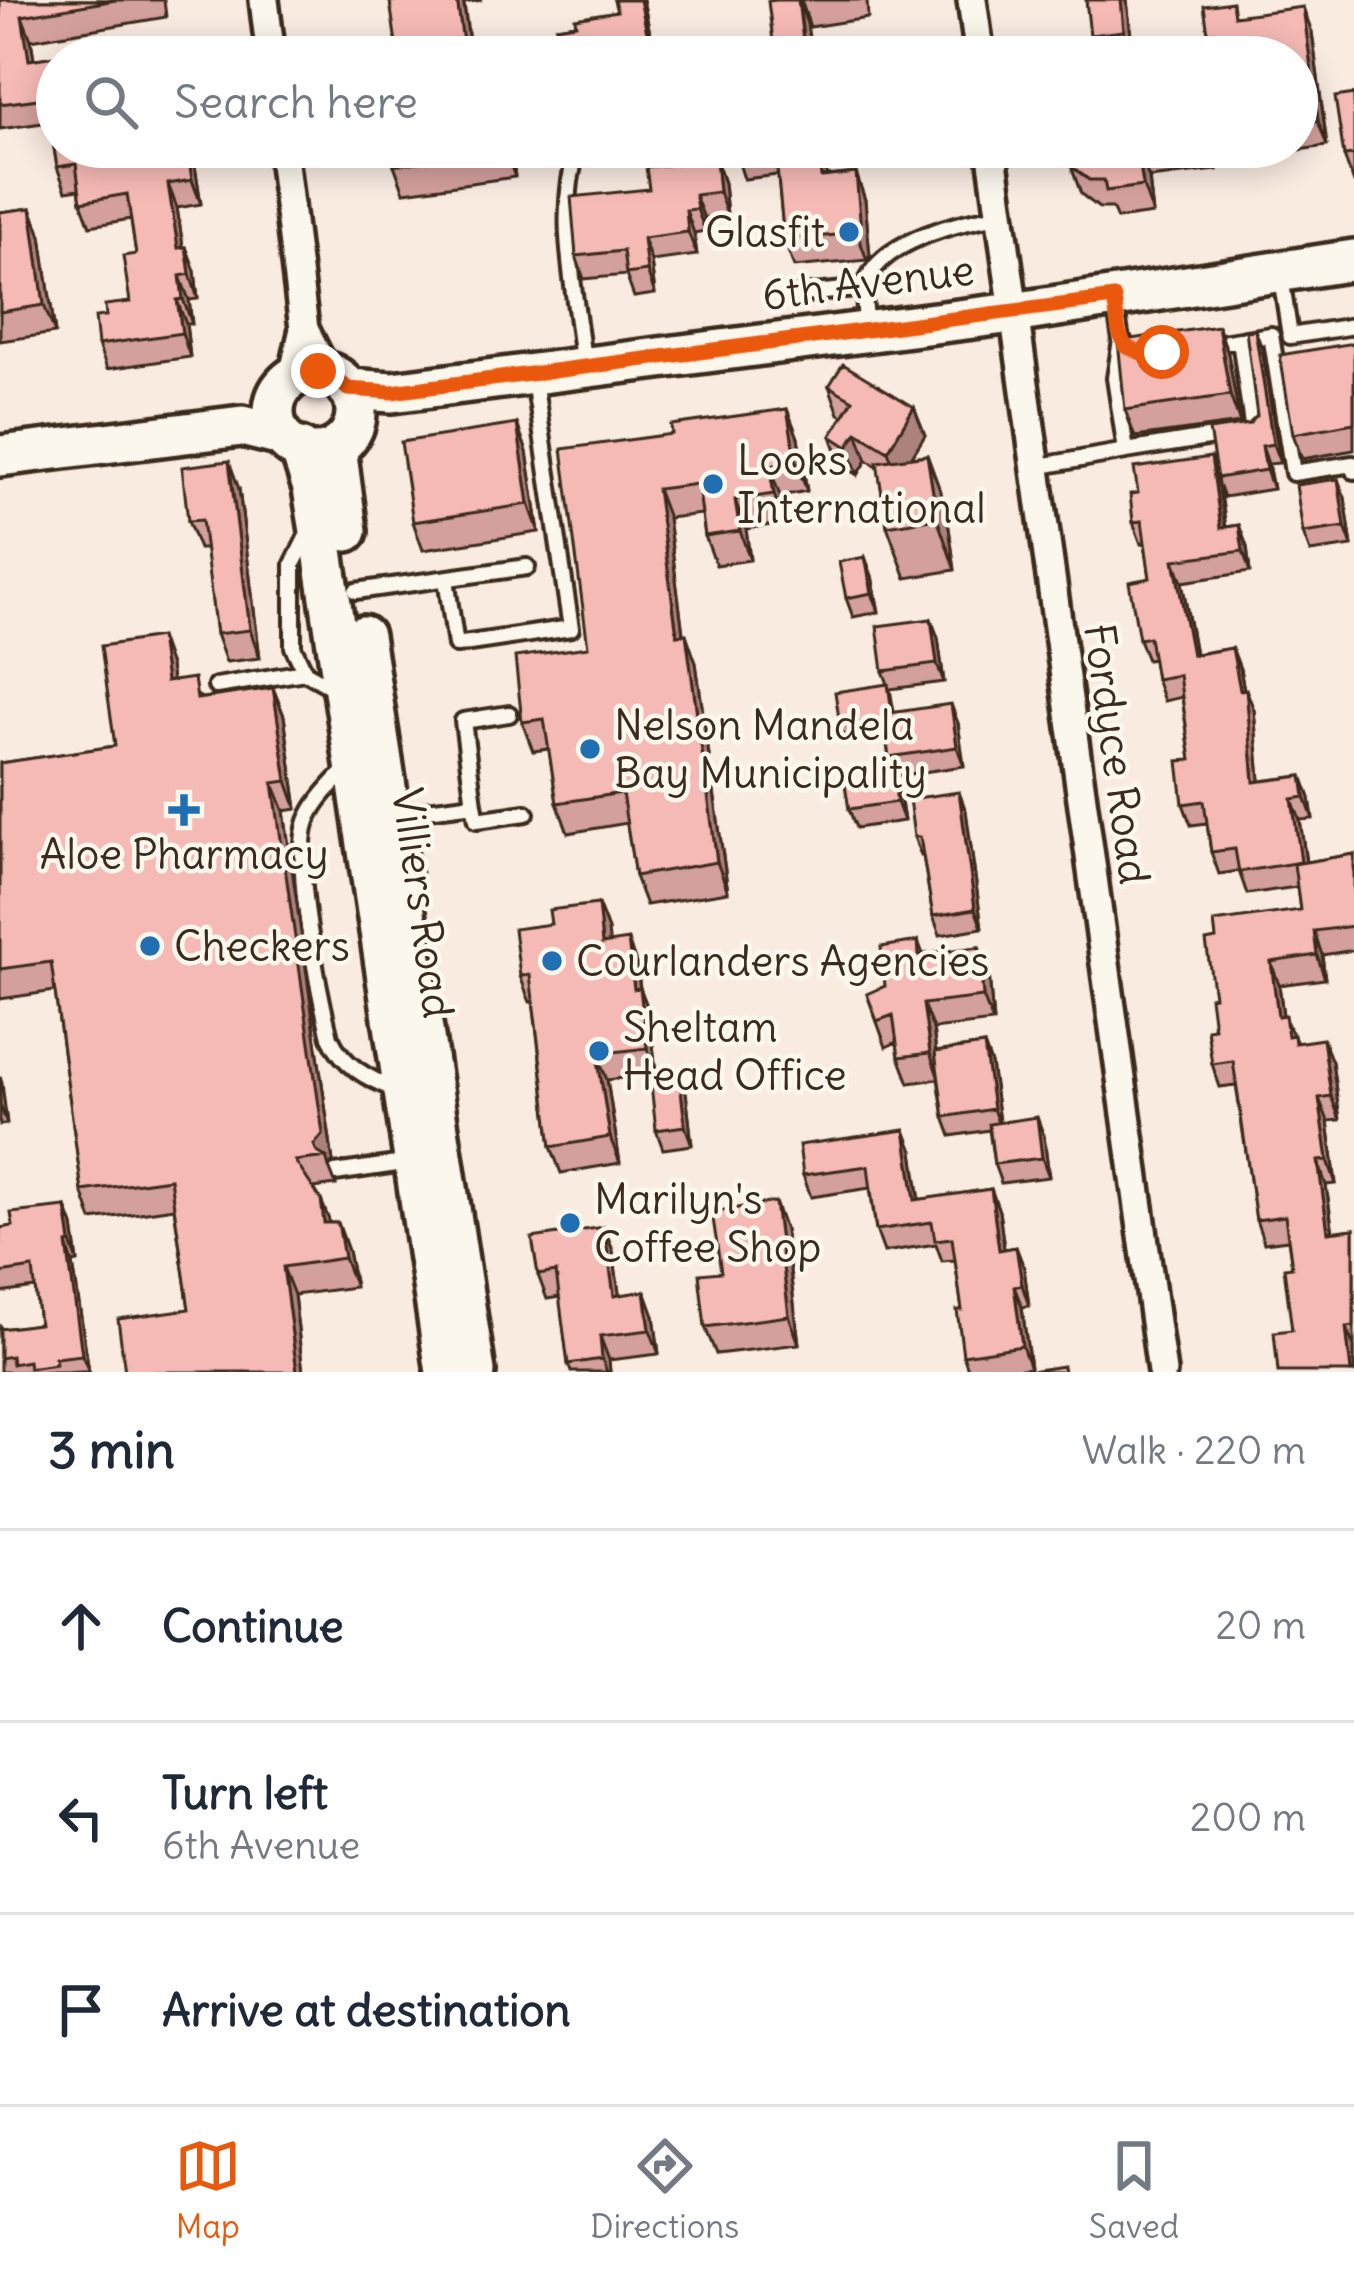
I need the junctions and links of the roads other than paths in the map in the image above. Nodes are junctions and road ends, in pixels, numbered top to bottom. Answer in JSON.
{"nodes":[{"id":1,"x":264,"y":0,"type":"edge"},
{"id":2,"x":972,"y":0,"type":"edge"},
{"id":3,"x":268,"y":36,"type":"edge"},
{"id":4,"x":977,"y":36,"type":"edge"},
{"id":5,"x":285,"y":168,"type":"edge"},
{"id":6,"x":573,"y":168,"type":"edge"},
{"id":7,"x":994,"y":168,"type":"edge"},
{"id":8,"x":1000,"y":216,"type":"junction"},
{"id":9,"x":1354,"y":260,"type":"edge"},
{"id":10,"x":1280,"y":272,"type":"junction"},
{"id":11,"x":866,"y":287,"type":"junction"},
{"id":12,"x":794,"y":295,"type":"dead end"},
{"id":13,"x":1114,"y":298,"type":"junction"},
{"id":14,"x":1013,"y":313,"type":"junction"},
{"id":15,"x":1354,"y":326,"type":"edge"},
{"id":16,"x":868,"y":331,"type":"junction"},
{"id":17,"x":1121,"y":340,"type":"junction"},
{"id":18,"x":1240,"y":340,"type":"junction"},
{"id":19,"x":1201,"y":346,"type":"edge"},
{"id":20,"x":1152,"y":353,"type":"edge"},
{"id":21,"x":584,"y":365,"type":"junction"},
{"id":22,"x":532,"y":374,"type":"junction"},
{"id":23,"x":306,"y":413,"type":"junction"},
{"id":24,"x":1126,"y":451,"type":"junction"},
{"id":25,"x":0,"y":456,"type":"edge"},
{"id":26,"x":566,"y":460,"type":"edge"},
{"id":27,"x":546,"y":464,"type":"junction"},
{"id":28,"x":1035,"y":466,"type":"junction"},
{"id":29,"x":1354,"y":471,"type":"edge"},
{"id":30,"x":318,"y":518,"type":"junction"},
{"id":31,"x":527,"y":567,"type":"dead end"},
{"id":32,"x":446,"y":579,"type":"junction"},
{"id":33,"x":356,"y":591,"type":"junction"},
{"id":34,"x":305,"y":672,"type":"junction"},
{"id":35,"x":216,"y":686,"type":"dead end"},
{"id":36,"x":344,"y":694,"type":"junction"},
{"id":37,"x":509,"y":714,"type":"dead end"},
{"id":38,"x":354,"y":760,"type":"junction"},
{"id":39,"x":474,"y":804,"type":"junction"},
{"id":40,"x":526,"y":813,"type":"dead end"},
{"id":41,"x":391,"y":815,"type":"junction"},
{"id":42,"x":402,"y":1091,"type":"junction"},
{"id":43,"x":428,"y":1159,"type":"junction"},
{"id":44,"x":334,"y":1173,"type":"dead end"},
{"id":45,"x":446,"y":1372,"type":"edge"},
{"id":46,"x":475,"y":1372,"type":"edge"},
{"id":47,"x":1162,"y":1372,"type":"edge"}],
"edges":[{"from":1,"to":3,"type":"street"},
{"from":2,"to":4,"type":"street"},
{"from":5,"to":23,"type":"street","name":"Villiers Road"},
{"from":6,"to":21,"type":"lane"},
{"from":7,"to":8,"type":"street","name":"Fordyce Road"},
{"from":8,"to":11,"type":"lane"},
{"from":8,"to":14,"type":"street","name":"Fordyce Road"},
{"from":9,"to":10,"type":"street","name":"6th Avenue"},
{"from":10,"to":13,"type":"street","name":"6th Avenue"},
{"from":10,"to":15,"type":"lane"},
{"from":11,"to":12,"type":"lane"},
{"from":11,"to":16,"type":"lane"},
{"from":13,"to":14,"type":"street","name":"6th Avenue"},
{"from":13,"to":17,"type":"lane"},
{"from":14,"to":16,"type":"street","name":"6th Avenue"},
{"from":14,"to":28,"type":"street","name":"Fordyce Road"},
{"from":16,"to":21,"type":"street","name":"6th Avenue"},
{"from":17,"to":20,"type":"lane"},
{"from":17,"to":24,"type":"lane"},
{"from":18,"to":19,"type":"lane"},
{"from":18,"to":24,"type":"lane"},
{"from":18,"to":29,"type":"lane"},
{"from":21,"to":22,"type":"street","name":"6th Avenue"},
{"from":22,"to":23,"type":"street","name":"6th Avenue"},
{"from":22,"to":27,"type":"lane"},
{"from":23,"to":25,"type":"street","name":"6th Avenue"},
{"from":23,"to":30,"type":"street","name":"Villiers Road"},
{"from":23,"to":33,"type":"street","name":"Villiers Road"},
{"from":24,"to":28,"type":"lane"},
{"from":26,"to":27,"type":"lane"},
{"from":27,"to":32,"type":"lane"},
{"from":28,"to":47,"type":"street","name":"Fordyce Road"},
{"from":30,"to":34,"type":"lane"},
{"from":30,"to":36,"type":"street","name":"Villiers Road"},
{"from":31,"to":32,"type":"lane"},
{"from":32,"to":33,"type":"lane"},
{"from":33,"to":41,"type":"street","name":"Villiers Road"},
{"from":34,"to":35,"type":"lane"},
{"from":34,"to":36,"type":"lane"},
{"from":36,"to":38,"type":"street","name":"Villiers Road"},
{"from":37,"to":39,"type":"lane"},
{"from":38,"to":42,"type":"street","name":"Villiers Road"},
{"from":38,"to":42,"type":"lane"},
{"from":39,"to":40,"type":"lane"},
{"from":39,"to":41,"type":"lane"},
{"from":41,"to":43,"type":"street","name":"Villiers Road"},
{"from":42,"to":43,"type":"street","name":"Villiers Road"},
{"from":43,"to":44,"type":"lane"},
{"from":43,"to":45,"type":"street","name":"Villiers Road"},
{"from":43,"to":46,"type":"street","name":"Villiers Road"}]}
